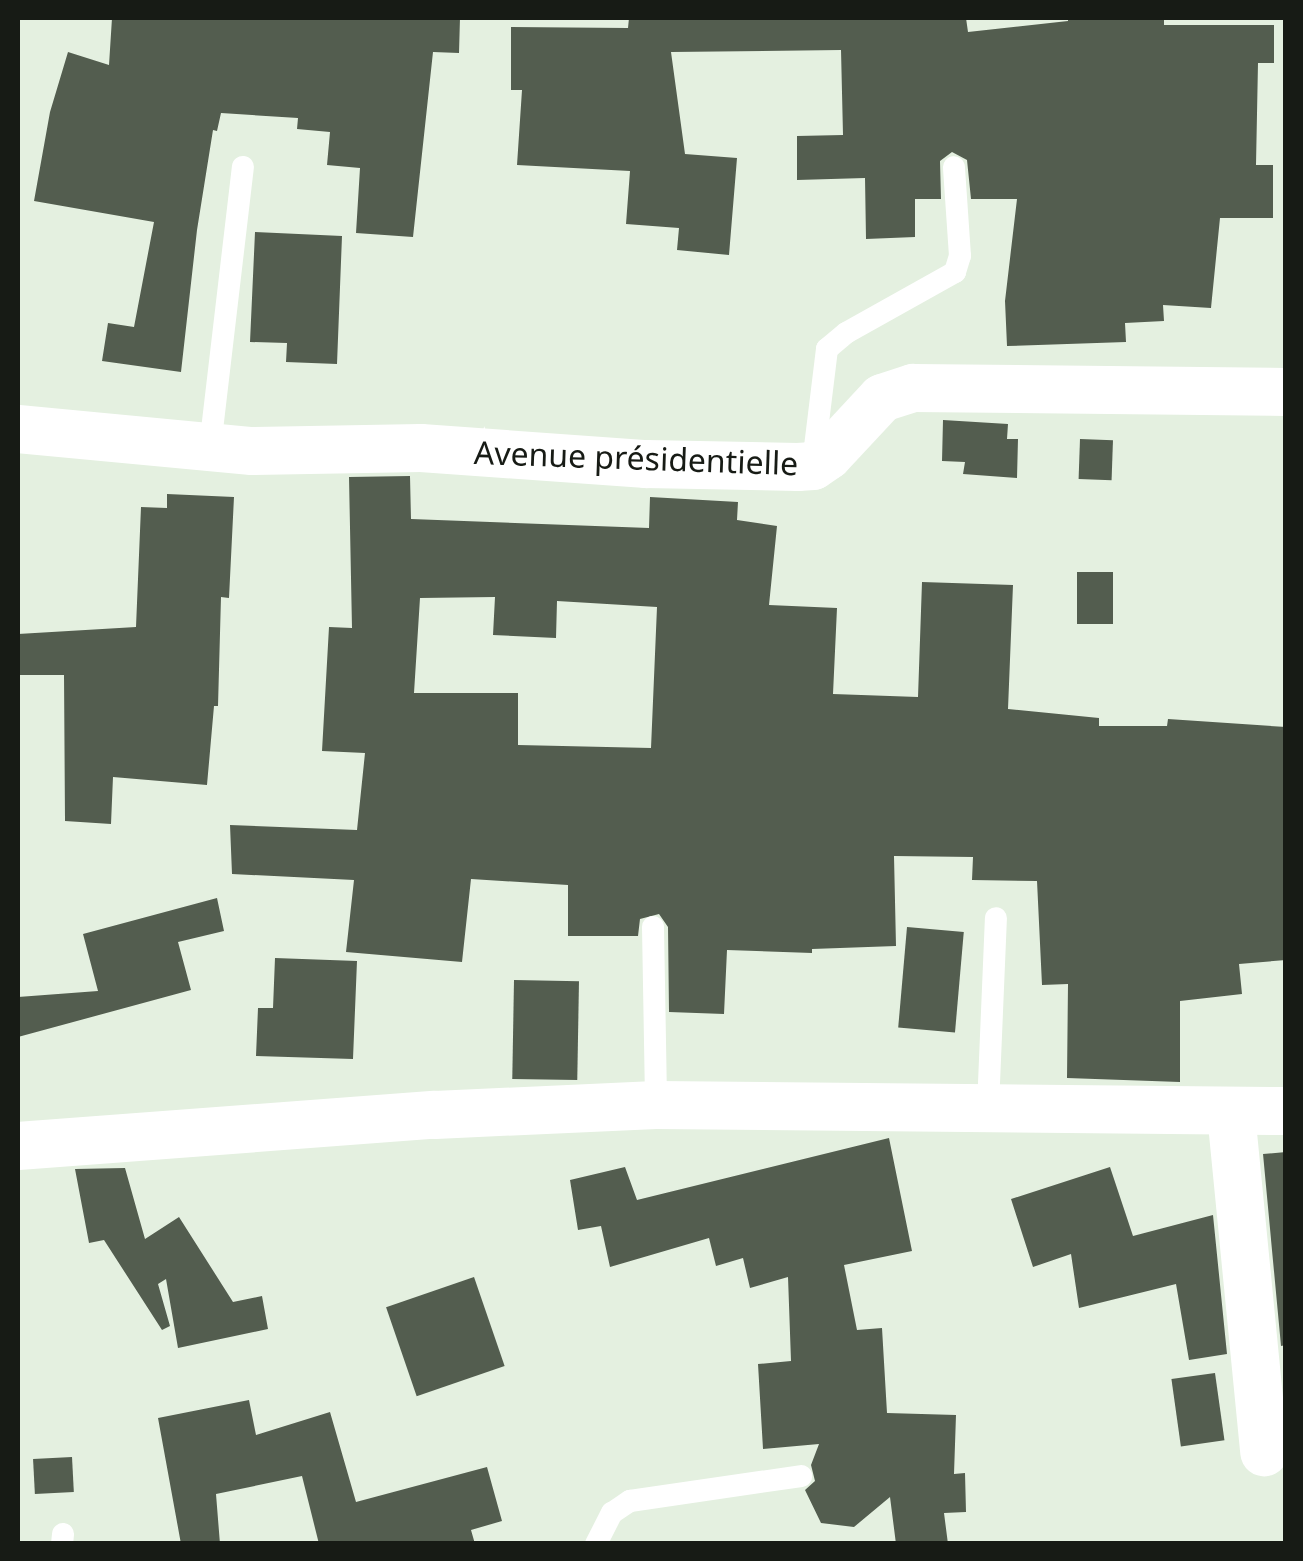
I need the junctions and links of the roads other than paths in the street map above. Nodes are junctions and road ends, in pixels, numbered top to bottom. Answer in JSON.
{"nodes":[{"id":1,"x":243,"y":166,"type":"dead end"},
{"id":2,"x":954,"y":167,"type":"dead end"},
{"id":3,"x":1286,"y":392,"type":"edge"},
{"id":4,"x":18,"y":429,"type":"edge"},
{"id":5,"x":210,"y":448,"type":"junction"},
{"id":6,"x":813,"y":466,"type":"junction"},
{"id":7,"x":996,"y":918,"type":"dead end"},
{"id":8,"x":653,"y":926,"type":"dead end"},
{"id":9,"x":656,"y":1105,"type":"junction"},
{"id":10,"x":988,"y":1107,"type":"junction"},
{"id":11,"x":1286,"y":1111,"type":"edge"},
{"id":12,"x":1231,"y":1113,"type":"junction"},
{"id":13,"x":18,"y":1146,"type":"edge"},
{"id":14,"x":1264,"y":1452,"type":"dead end"},
{"id":15,"x":801,"y":1476,"type":"dead end"},
{"id":16,"x":596,"y":1544,"type":"edge"}],
"edges":[{"from":1,"to":5,"type":"lane"},
{"from":2,"to":6,"type":"lane"},
{"from":3,"to":6,"type":"street","name":"Avenue présidentielle"},
{"from":4,"to":5,"type":"street","name":"Avenue présidentielle"},
{"from":5,"to":6,"type":"street","name":"Avenue présidentielle"},
{"from":7,"to":10,"type":"lane"},
{"from":8,"to":9,"type":"lane"},
{"from":9,"to":10,"type":"street"},
{"from":9,"to":13,"type":"street"},
{"from":10,"to":12,"type":"street"},
{"from":11,"to":12,"type":"street"},
{"from":12,"to":14,"type":"street"},
{"from":15,"to":16,"type":"lane"}]}
